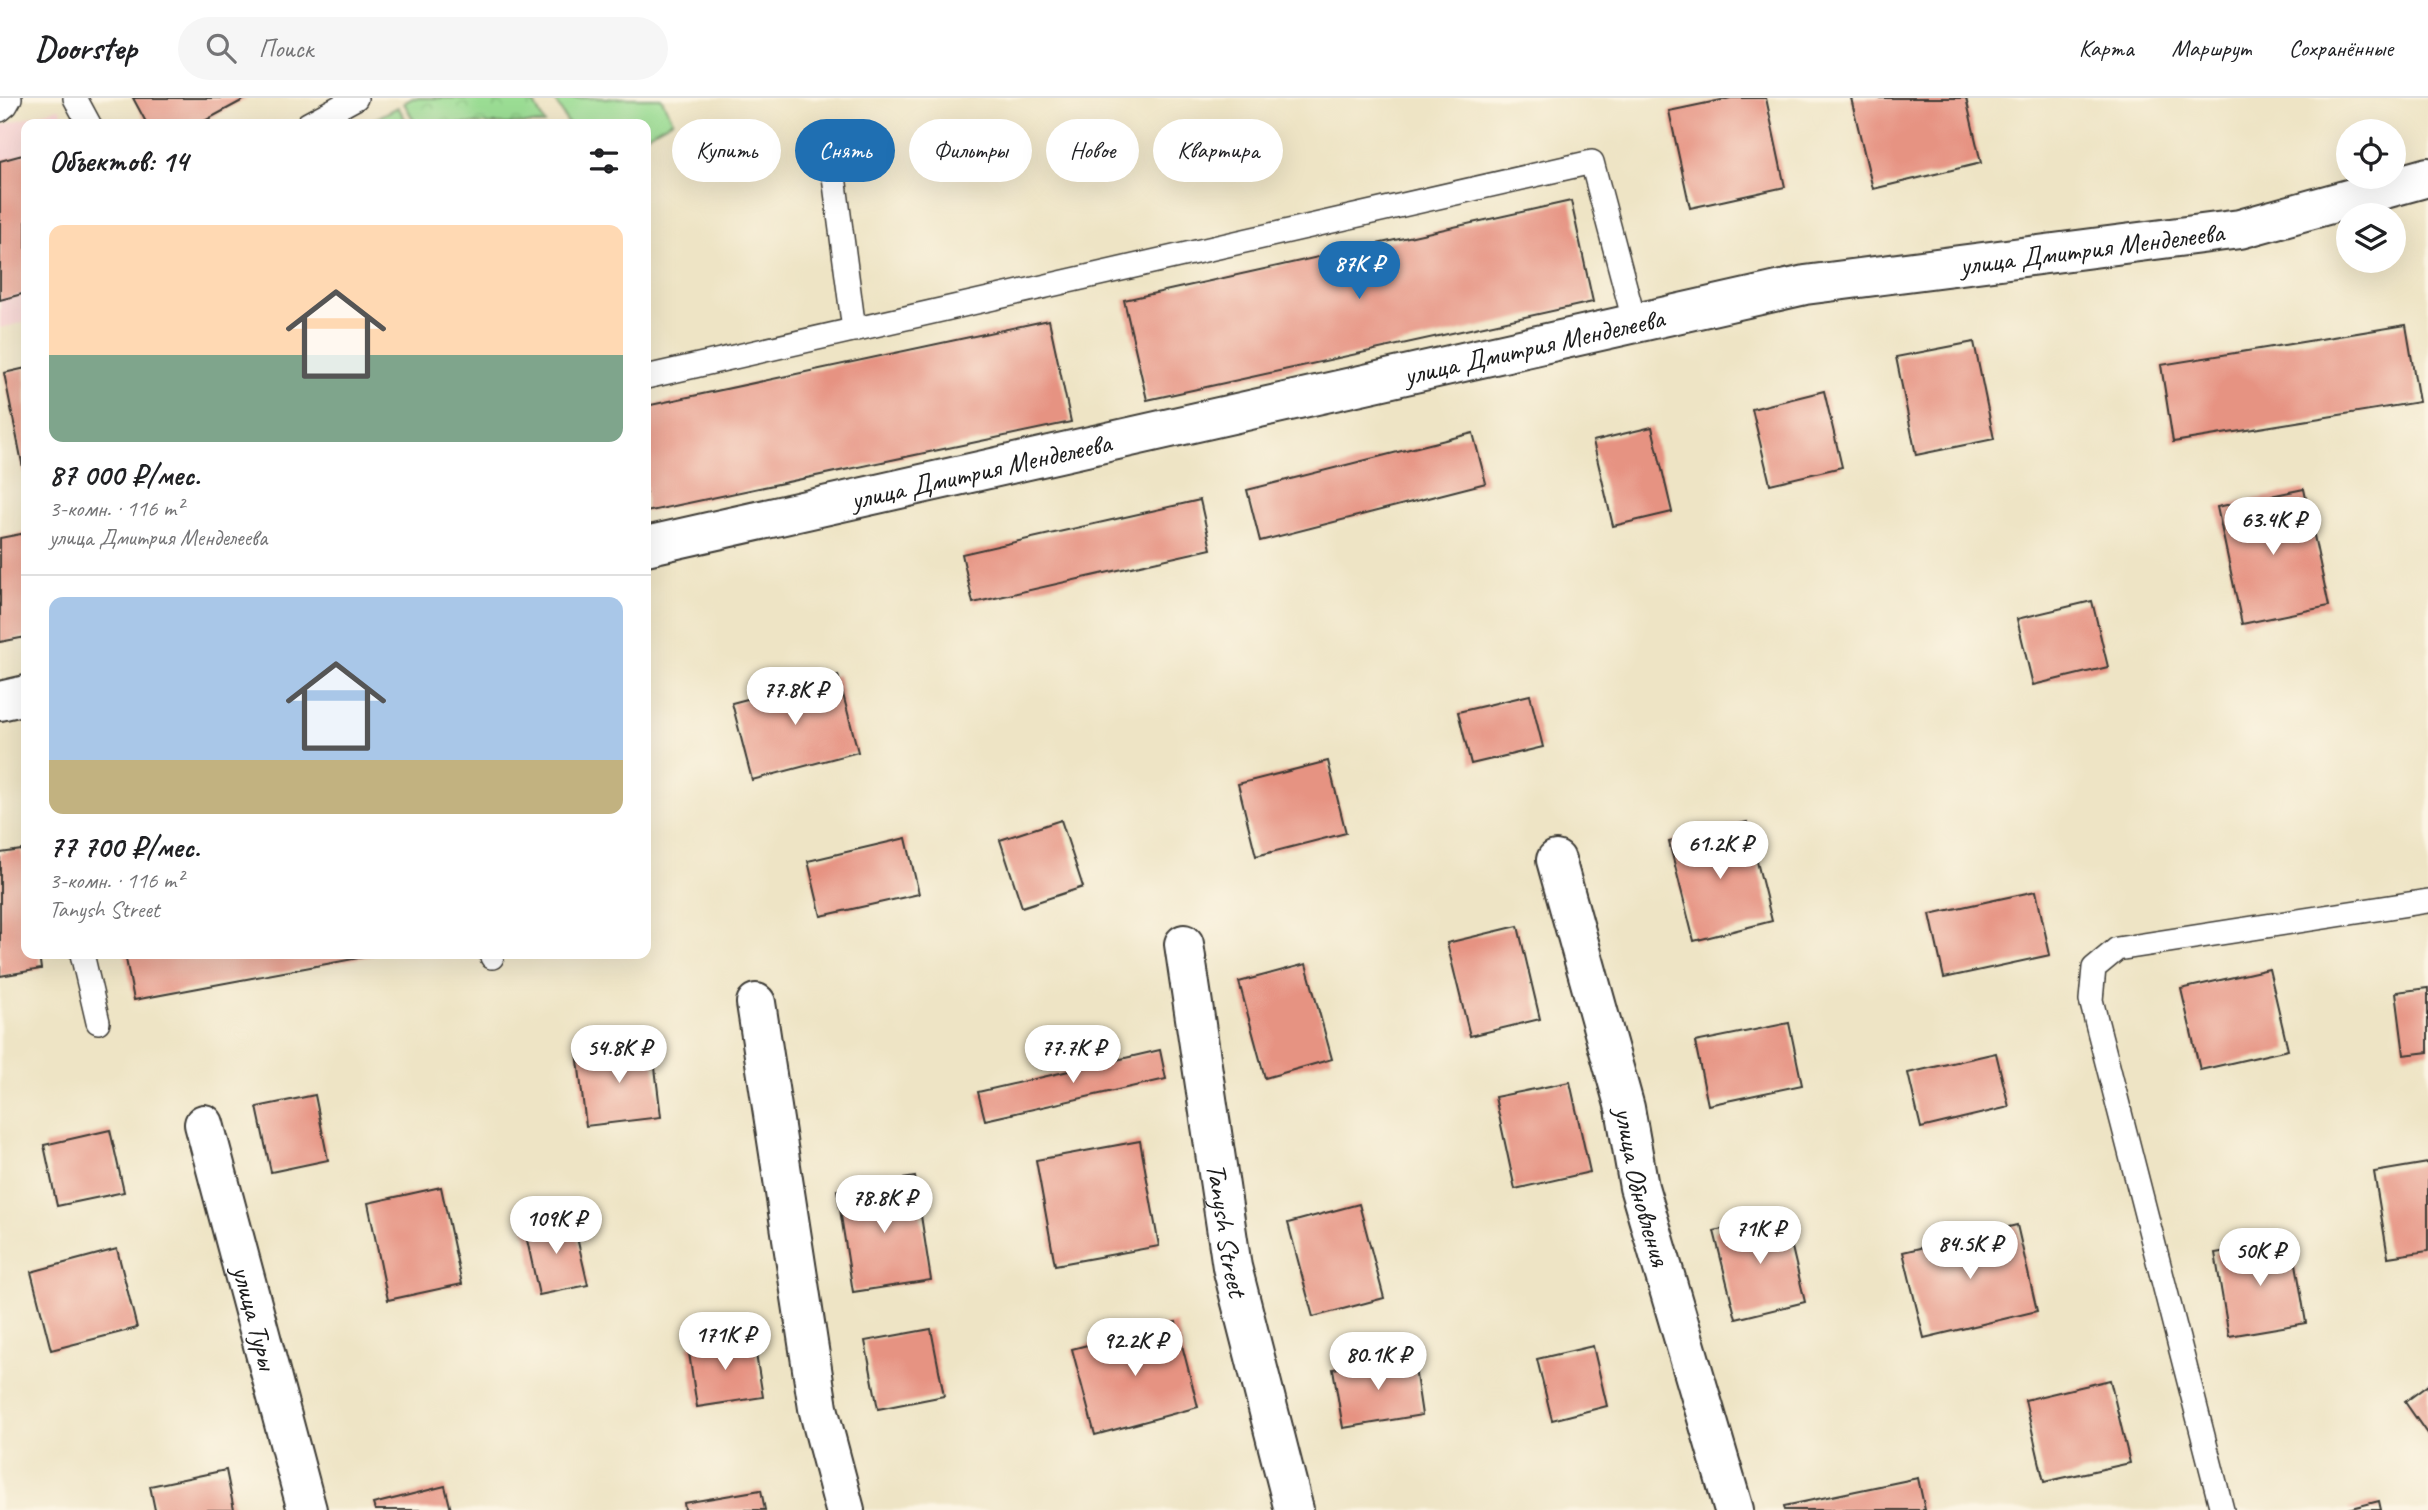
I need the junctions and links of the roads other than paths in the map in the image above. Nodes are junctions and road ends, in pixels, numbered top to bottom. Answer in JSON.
{"nodes":[{"id":1,"x":10,"y":98,"type":"edge"},
{"id":2,"x":75,"y":98,"type":"edge"},
{"id":3,"x":356,"y":98,"type":"edge"},
{"id":4,"x":0,"y":110,"type":"edge"},
{"id":5,"x":86,"y":119,"type":"edge"},
{"id":6,"x":317,"y":119,"type":"edge"},
{"id":7,"x":2428,"y":177,"type":"edge"},
{"id":8,"x":835,"y":182,"type":"edge"},
{"id":9,"x":1635,"y":324,"type":"junction"},
{"id":10,"x":854,"y":330,"type":"junction"},
{"id":11,"x":651,"y":376,"type":"edge"},
{"id":12,"x":651,"y":545,"type":"edge"},
{"id":13,"x":21,"y":696,"type":"edge"},
{"id":14,"x":0,"y":701,"type":"edge"},
{"id":15,"x":1556,"y":860,"type":"dead end"},
{"id":16,"x":2428,"y":901,"type":"edge"},
{"id":17,"x":1184,"y":944,"type":"dead end"},
{"id":18,"x":83,"y":959,"type":"edge"},
{"id":19,"x":756,"y":1003,"type":"dead end"},
{"id":20,"x":98,"y":1022,"type":"dead end"},
{"id":21,"x":204,"y":1124,"type":"dead end"},
{"id":22,"x":307,"y":1510,"type":"edge"},
{"id":23,"x":845,"y":1510,"type":"edge"},
{"id":24,"x":1294,"y":1510,"type":"edge"},
{"id":25,"x":1734,"y":1510,"type":"edge"},
{"id":26,"x":2222,"y":1510,"type":"edge"}],
"edges":[{"from":1,"to":4,"type":"lane"},
{"from":2,"to":5,"type":"lane"},
{"from":3,"to":6,"type":"lane"},
{"from":7,"to":9,"type":"street","name":"улица Дмитрия Менделеева"},
{"from":8,"to":10,"type":"lane"},
{"from":9,"to":10,"type":"lane"},
{"from":9,"to":12,"type":"street","name":"улица Дмитрия Менделеева"},
{"from":10,"to":11,"type":"lane"},
{"from":13,"to":14,"type":"street"},
{"from":15,"to":25,"type":"street","name":"улица Обновления"},
{"from":16,"to":26,"type":"lane"},
{"from":17,"to":24,"type":"street","name":"Tanysh Street"},
{"from":18,"to":20,"type":"lane"},
{"from":19,"to":23,"type":"street"},
{"from":21,"to":22,"type":"street","name":"улица Туры"}]}
